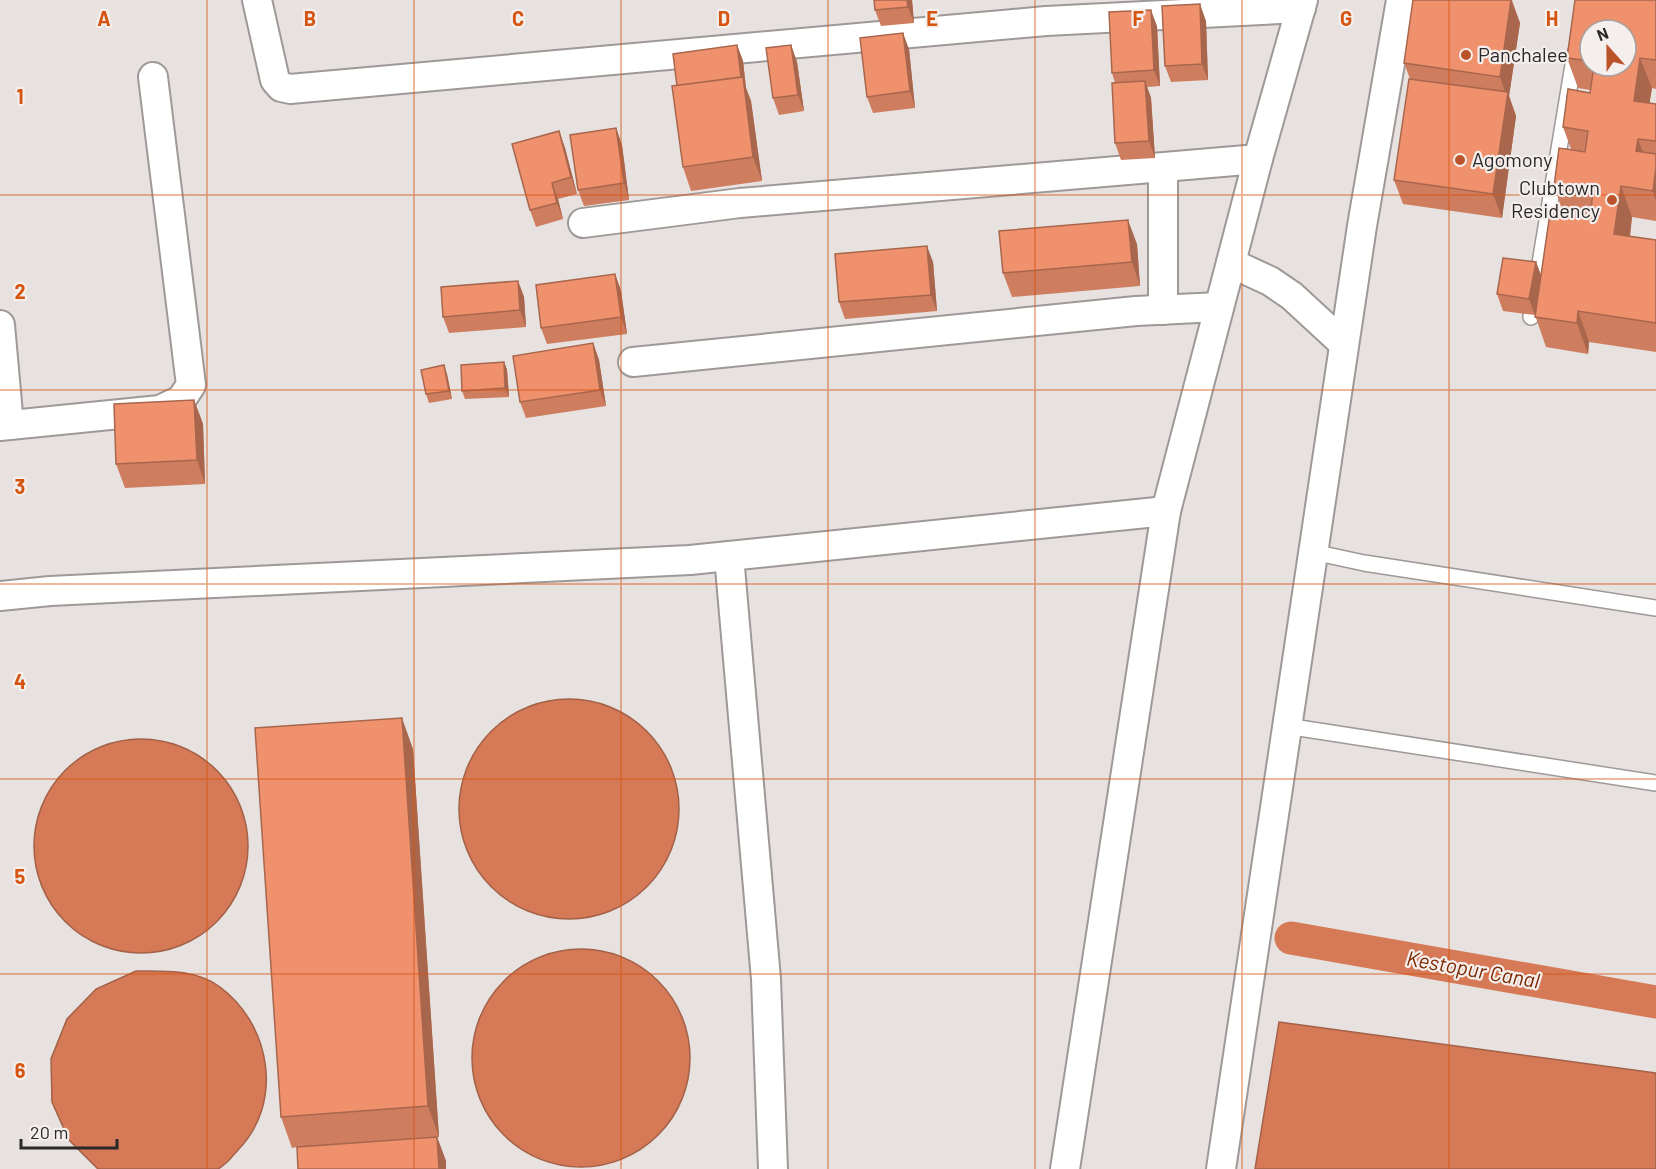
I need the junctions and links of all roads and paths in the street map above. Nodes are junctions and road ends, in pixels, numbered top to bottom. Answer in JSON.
{"nodes":[{"id":1,"x":257,"y":0,"type":"edge"},
{"id":2,"x":1401,"y":0,"type":"edge"},
{"id":3,"x":1302,"y":4,"type":"edge"},
{"id":4,"x":1578,"y":35,"type":"edge"},
{"id":5,"x":153,"y":77,"type":"dead end"},
{"id":6,"x":1258,"y":159,"type":"junction"},
{"id":7,"x":1163,"y":168,"type":"junction"},
{"id":8,"x":583,"y":223,"type":"dead end"},
{"id":9,"x":1231,"y":263,"type":"junction"},
{"id":10,"x":1219,"y":307,"type":"junction"},
{"id":11,"x":1163,"y":310,"type":"junction"},
{"id":12,"x":1531,"y":317,"type":"dead end"},
{"id":13,"x":0,"y":325,"type":"edge"},
{"id":14,"x":1344,"y":344,"type":"junction"},
{"id":15,"x":633,"y":362,"type":"dead end"},
{"id":16,"x":4,"y":425,"type":"edge"},
{"id":17,"x":1166,"y":511,"type":"junction"},
{"id":18,"x":1322,"y":554,"type":"junction"},
{"id":19,"x":729,"y":556,"type":"junction"},
{"id":20,"x":0,"y":596,"type":"edge"},
{"id":21,"x":1656,"y":608,"type":"edge"},
{"id":22,"x":1296,"y":728,"type":"junction"},
{"id":23,"x":1656,"y":783,"type":"edge"},
{"id":24,"x":773,"y":1169,"type":"edge"},
{"id":25,"x":1065,"y":1169,"type":"edge"},
{"id":26,"x":1221,"y":1169,"type":"edge"}],
"edges":[{"from":1,"to":3,"type":"street"},
{"from":2,"to":14,"type":"street"},
{"from":3,"to":6,"type":"street"},
{"from":4,"to":12,"type":"lane"},
{"from":5,"to":16,"type":"street"},
{"from":6,"to":7,"type":"street"},
{"from":6,"to":9,"type":"street"},
{"from":7,"to":8,"type":"street"},
{"from":7,"to":11,"type":"street"},
{"from":9,"to":10,"type":"street"},
{"from":9,"to":14,"type":"street"},
{"from":10,"to":11,"type":"street"},
{"from":10,"to":17,"type":"street"},
{"from":11,"to":15,"type":"street"},
{"from":13,"to":16,"type":"street"},
{"from":14,"to":18,"type":"street"},
{"from":17,"to":19,"type":"street"},
{"from":17,"to":25,"type":"street"},
{"from":18,"to":21,"type":"lane"},
{"from":18,"to":22,"type":"street"},
{"from":19,"to":20,"type":"street"},
{"from":19,"to":24,"type":"street"},
{"from":22,"to":23,"type":"lane"},
{"from":22,"to":26,"type":"street"}]}
